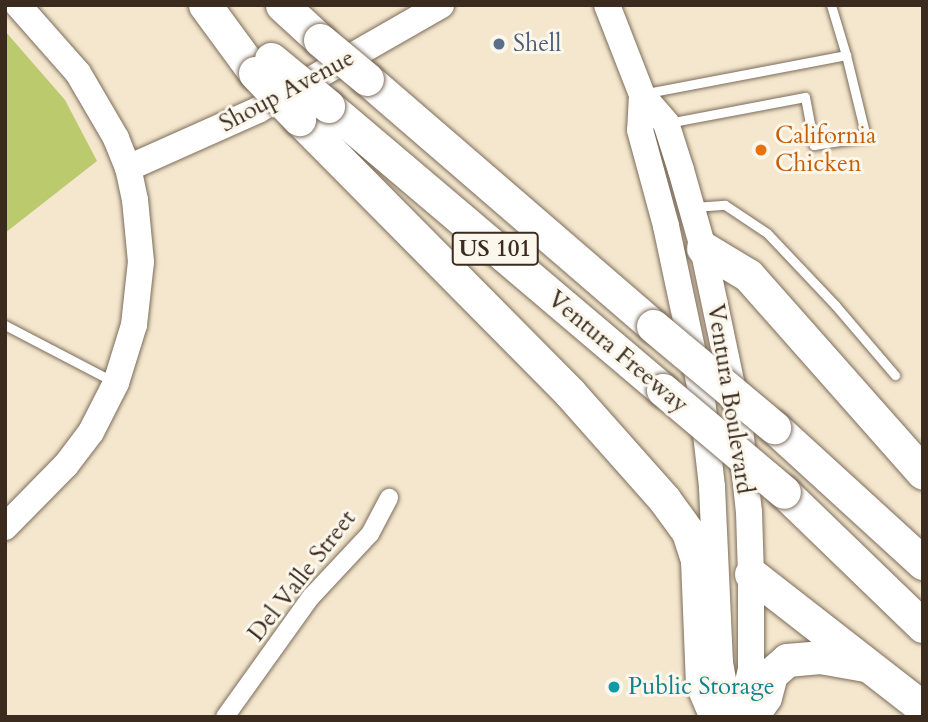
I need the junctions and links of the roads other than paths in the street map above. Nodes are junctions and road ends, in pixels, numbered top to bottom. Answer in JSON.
{"nodes":[{"id":1,"x":18,"y":5,"type":"edge"},
{"id":2,"x":207,"y":5,"type":"edge"},
{"id":3,"x":282,"y":5,"type":"edge"},
{"id":4,"x":442,"y":5,"type":"edge"},
{"id":5,"x":607,"y":5,"type":"edge"},
{"id":6,"x":831,"y":5,"type":"edge"},
{"id":7,"x":846,"y":55,"type":"junction"},
{"id":8,"x":642,"y":94,"type":"junction"},
{"id":9,"x":313,"y":113,"type":"junction"},
{"id":10,"x":666,"y":123,"type":"junction"},
{"id":11,"x":128,"y":168,"type":"junction"},
{"id":12,"x":692,"y":207,"type":"junction"},
{"id":13,"x":703,"y":248,"type":"junction"},
{"id":14,"x":5,"y":325,"type":"edge"},
{"id":15,"x":895,"y":375,"type":"dead end"},
{"id":16,"x":116,"y":383,"type":"junction"},
{"id":17,"x":923,"y":473,"type":"edge"},
{"id":18,"x":712,"y":487,"type":"junction"},
{"id":19,"x":390,"y":498,"type":"dead end"},
{"id":20,"x":5,"y":527,"type":"edge"},
{"id":21,"x":923,"y":563,"type":"edge"},
{"id":22,"x":751,"y":574,"type":"junction"},
{"id":23,"x":923,"y":626,"type":"edge"},
{"id":24,"x":871,"y":666,"type":"junction"},
{"id":25,"x":923,"y":708,"type":"edge"},
{"id":26,"x":225,"y":717,"type":"edge"},
{"id":27,"x":716,"y":717,"type":"edge"},
{"id":28,"x":730,"y":717,"type":"edge"},
{"id":29,"x":740,"y":717,"type":"edge"},
{"id":30,"x":751,"y":717,"type":"edge"}],
"edges":[{"from":1,"to":11,"type":"main road"},
{"from":2,"to":9,"type":"highway","name":"Ventura Freeway","number":"US 101","bridge":true},
{"from":3,"to":21,"type":"highway","name":"Ventura Freeway","number":"US 101","bridge":true},
{"from":4,"to":11,"type":"main road","name":"Shoup Avenue"},
{"from":5,"to":8,"type":"main road","name":"Ventura Boulevard"},
{"from":6,"to":7,"type":"lane"},
{"from":7,"to":8,"type":"lane"},
{"from":7,"to":10,"type":"lane"},
{"from":8,"to":10,"type":"main road","name":"Ventura Boulevard"},
{"from":8,"to":18,"type":"main road","name":"Ventura Boulevard"},
{"from":9,"to":23,"type":"highway","name":"Ventura Freeway","number":"US 101","bridge":true},
{"from":9,"to":27,"type":"highway"},
{"from":10,"to":12,"type":"main road","name":"Ventura Boulevard"},
{"from":11,"to":16,"type":"main road"},
{"from":12,"to":13,"type":"main road","name":"Ventura Boulevard"},
{"from":12,"to":15,"type":"lane"},
{"from":13,"to":17,"type":"highway"},
{"from":13,"to":22,"type":"main road","name":"Ventura Boulevard"},
{"from":14,"to":16,"type":"lane"},
{"from":16,"to":20,"type":"main road"},
{"from":18,"to":22,"type":"main road"},
{"from":18,"to":28,"type":"main road","name":"Ventura Boulevard"},
{"from":19,"to":26,"type":"street","name":"Del Valle Street"},
{"from":22,"to":24,"type":"highway"},
{"from":22,"to":29,"type":"main road","name":"Ventura Boulevard"},
{"from":24,"to":25,"type":"highway"},
{"from":24,"to":30,"type":"highway"}]}
